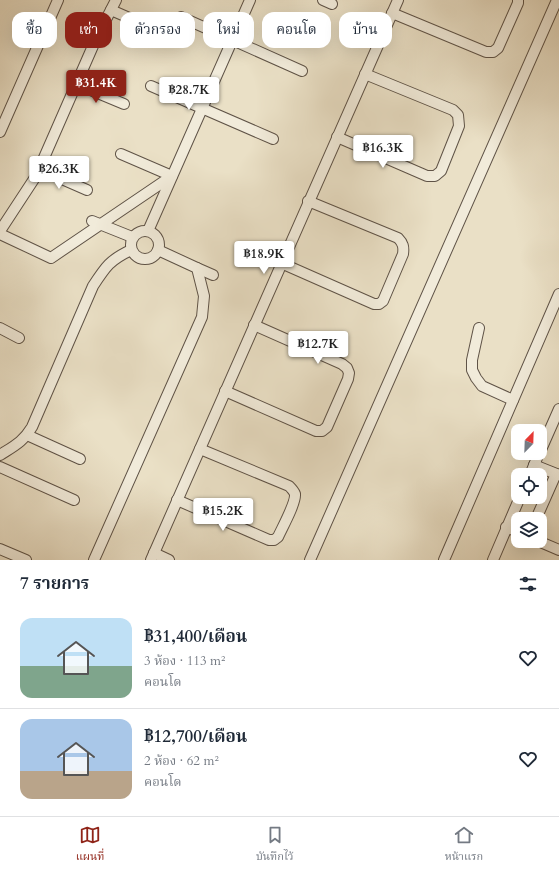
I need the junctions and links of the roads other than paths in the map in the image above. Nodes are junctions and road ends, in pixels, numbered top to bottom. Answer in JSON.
{"nodes":[{"id":1,"x":58,"y":0,"type":"edge"},
{"id":2,"x":116,"y":0,"type":"edge"},
{"id":3,"x":250,"y":0,"type":"edge"},
{"id":4,"x":398,"y":0,"type":"edge"},
{"id":5,"x":518,"y":0,"type":"edge"},
{"id":6,"x":557,"y":0,"type":"edge"},
{"id":7,"x":111,"y":10,"type":"junction"},
{"id":8,"x":245,"y":12,"type":"edge"},
{"id":9,"x":392,"y":13,"type":"joint"},
{"id":10,"x":120,"y":14,"type":"edge"},
{"id":11,"x":228,"y":48,"type":"edge"},
{"id":12,"x":250,"y":48,"type":"edge"},
{"id":13,"x":377,"y":48,"type":"edge"},
{"id":14,"x":302,"y":71,"type":"dead end"},
{"id":15,"x":365,"y":74,"type":"junction"},
{"id":16,"x":76,"y":84,"type":"junction"},
{"id":17,"x":151,"y":86,"type":"dead end"},
{"id":18,"x":124,"y":104,"type":"dead end"},
{"id":19,"x":202,"y":108,"type":"junction"},
{"id":20,"x":0,"y":132,"type":"edge"},
{"id":21,"x":337,"y":137,"type":"junction"},
{"id":22,"x":273,"y":139,"type":"dead end"},
{"id":23,"x":121,"y":154,"type":"dead end"},
{"id":24,"x":39,"y":169,"type":"junction"},
{"id":25,"x":172,"y":176,"type":"junction"},
{"id":26,"x":87,"y":190,"type":"dead end"},
{"id":27,"x":308,"y":201,"type":"junction"},
{"id":28,"x":92,"y":221,"type":"dead end"},
{"id":29,"x":0,"y":231,"type":"edge"},
{"id":30,"x":148,"y":231,"type":"junction"},
{"id":31,"x":0,"y":234,"type":"edge"},
{"id":32,"x":132,"y":237,"type":"junction"},
{"id":33,"x":131,"y":250,"type":"junction"},
{"id":34,"x":158,"y":250,"type":"junction"},
{"id":35,"x":281,"y":263,"type":"junction"},
{"id":36,"x":197,"y":268,"type":"junction"},
{"id":37,"x":213,"y":275,"type":"dead end"},
{"id":38,"x":559,"y":294,"type":"edge"},
{"id":39,"x":254,"y":325,"type":"junction"},
{"id":40,"x":0,"y":328,"type":"edge"},
{"id":41,"x":479,"y":328,"type":"dead end"},
{"id":42,"x":19,"y":338,"type":"dead end"},
{"id":43,"x":225,"y":391,"type":"junction"},
{"id":44,"x":512,"y":400,"type":"junction"},
{"id":45,"x":559,"y":409,"type":"edge"},
{"id":46,"x":27,"y":435,"type":"junction"},
{"id":47,"x":547,"y":436,"type":"edge"},
{"id":48,"x":200,"y":449,"type":"junction"},
{"id":49,"x":0,"y":455,"type":"edge"},
{"id":50,"x":80,"y":459,"type":"dead end"},
{"id":51,"x":536,"y":460,"type":"edge"},
{"id":52,"x":534,"y":465,"type":"junction"},
{"id":53,"x":0,"y":468,"type":"edge"},
{"id":54,"x":533,"y":468,"type":"edge"},
{"id":55,"x":558,"y":475,"type":"edge"},
{"id":56,"x":74,"y":500,"type":"dead end"},
{"id":57,"x":177,"y":500,"type":"junction"},
{"id":58,"x":517,"y":504,"type":"edge"},
{"id":59,"x":540,"y":512,"type":"edge"},
{"id":60,"x":506,"y":527,"type":"junction"},
{"id":61,"x":511,"y":529,"type":"edge"},
{"id":62,"x":547,"y":545,"type":"edge"},
{"id":63,"x":0,"y":549,"type":"edge"},
{"id":64,"x":559,"y":550,"type":"edge"},
{"id":65,"x":152,"y":557,"type":"edge"},
{"id":66,"x":26,"y":560,"type":"edge"},
{"id":67,"x":94,"y":560,"type":"edge"},
{"id":68,"x":169,"y":560,"type":"edge"},
{"id":69,"x":310,"y":560,"type":"edge"},
{"id":70,"x":444,"y":560,"type":"edge"},
{"id":71,"x":493,"y":560,"type":"edge"}],
"edges":[{"from":1,"to":20,"type":"street"},
{"from":2,"to":7,"type":"street"},
{"from":3,"to":8,"type":"street"},
{"from":4,"to":9,"type":"street"},
{"from":5,"to":9,"type":"street"},
{"from":6,"to":69,"type":"street"},
{"from":7,"to":10,"type":"street"},
{"from":7,"to":16,"type":"street"},
{"from":11,"to":19,"type":"street"},
{"from":12,"to":14,"type":"street"},
{"from":13,"to":15,"type":"street"},
{"from":15,"to":21,"type":"street"},
{"from":15,"to":21,"type":"street"},
{"from":16,"to":18,"type":"street"},
{"from":16,"to":24,"type":"street"},
{"from":17,"to":19,"type":"street"},
{"from":19,"to":22,"type":"street"},
{"from":19,"to":25,"type":"street"},
{"from":21,"to":27,"type":"street"},
{"from":23,"to":25,"type":"street"},
{"from":24,"to":26,"type":"street"},
{"from":24,"to":29,"type":"street"},
{"from":25,"to":30,"type":"street"},
{"from":25,"to":31,"type":"street"},
{"from":27,"to":35,"type":"street"},
{"from":27,"to":35,"type":"street"},
{"from":28,"to":32,"type":"street"},
{"from":30,"to":32,"type":"street"},
{"from":30,"to":34,"type":"street"},
{"from":32,"to":33,"type":"street"},
{"from":33,"to":34,"type":"street"},
{"from":33,"to":46,"type":"street"},
{"from":34,"to":36,"type":"street"},
{"from":35,"to":39,"type":"street"},
{"from":36,"to":37,"type":"street"},
{"from":36,"to":67,"type":"street"},
{"from":38,"to":44,"type":"street"},
{"from":39,"to":43,"type":"street"},
{"from":39,"to":43,"type":"street"},
{"from":40,"to":42,"type":"street"},
{"from":41,"to":44,"type":"street"},
{"from":43,"to":48,"type":"street"},
{"from":44,"to":70,"type":"street"},
{"from":45,"to":47,"type":"street"},
{"from":46,"to":49,"type":"street"},
{"from":46,"to":50,"type":"street"},
{"from":48,"to":57,"type":"street"},
{"from":48,"to":57,"type":"street"},
{"from":51,"to":52,"type":"street"},
{"from":52,"to":54,"type":"street"},
{"from":52,"to":55,"type":"street"},
{"from":53,"to":56,"type":"street"},
{"from":55,"to":59,"type":"street"},
{"from":57,"to":65,"type":"street"},
{"from":58,"to":60,"type":"street"},
{"from":60,"to":61,"type":"street"},
{"from":60,"to":71,"type":"street"},
{"from":62,"to":64,"type":"street"},
{"from":63,"to":66,"type":"street"},
{"from":65,"to":68,"type":"street"}]}
